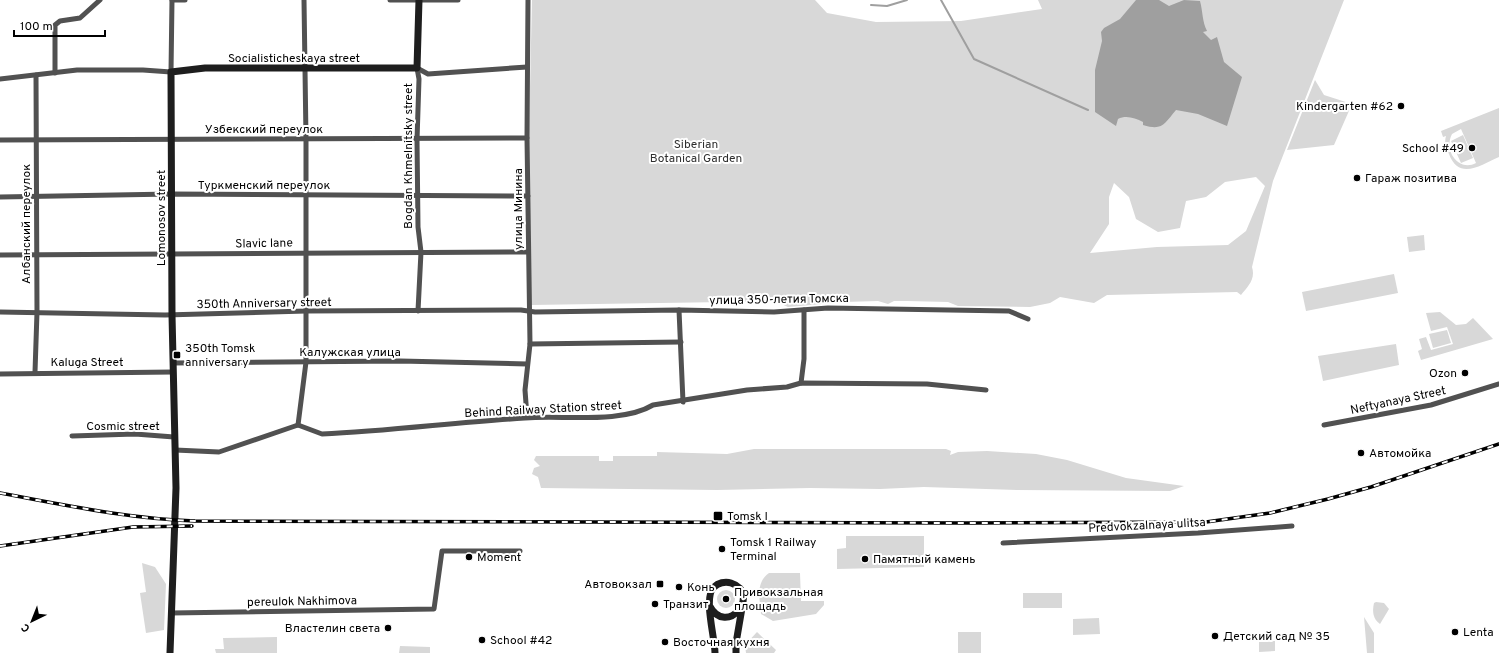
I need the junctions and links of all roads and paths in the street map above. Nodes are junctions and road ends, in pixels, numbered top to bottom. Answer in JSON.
{"nodes":[{"id":1,"x":100,"y":0,"type":"edge"},
{"id":2,"x":172,"y":0,"type":"edge"},
{"id":3,"x":185,"y":0,"type":"edge"},
{"id":4,"x":304,"y":0,"type":"edge"},
{"id":5,"x":390,"y":0,"type":"edge"},
{"id":6,"x":419,"y":0,"type":"edge"},
{"id":7,"x":458,"y":0,"type":"edge"},
{"id":8,"x":528,"y":0,"type":"edge"},
{"id":9,"x":527,"y":66,"type":"junction"},
{"id":10,"x":417,"y":68,"type":"junction"},
{"id":11,"x":304,"y":69,"type":"junction"},
{"id":12,"x":171,"y":72,"type":"junction"},
{"id":13,"x":55,"y":73,"type":"junction"},
{"id":14,"x":36,"y":75,"type":"junction"},
{"id":15,"x":0,"y":79,"type":"edge"},
{"id":16,"x":172,"y":138,"type":"junction"},
{"id":17,"x":527,"y":138,"type":"junction"},
{"id":18,"x":306,"y":139,"type":"junction"},
{"id":19,"x":0,"y":140,"type":"edge"},
{"id":20,"x":36,"y":140,"type":"junction"},
{"id":21,"x":417,"y":140,"type":"junction"},
{"id":22,"x":172,"y":194,"type":"junction"},
{"id":23,"x":35,"y":195,"type":"junction"},
{"id":24,"x":305,"y":196,"type":"junction"},
{"id":25,"x":418,"y":196,"type":"junction"},
{"id":26,"x":528,"y":196,"type":"junction"},
{"id":27,"x":0,"y":197,"type":"edge"},
{"id":28,"x":421,"y":252,"type":"junction"},
{"id":29,"x":528,"y":252,"type":"junction"},
{"id":30,"x":305,"y":253,"type":"junction"},
{"id":31,"x":37,"y":254,"type":"junction"},
{"id":32,"x":0,"y":255,"type":"edge"},
{"id":33,"x":172,"y":255,"type":"junction"},
{"id":34,"x":679,"y":310,"type":"junction"},
{"id":35,"x":804,"y":310,"type":"junction"},
{"id":36,"x":306,"y":311,"type":"junction"},
{"id":37,"x":418,"y":311,"type":"junction"},
{"id":38,"x":0,"y":312,"type":"edge"},
{"id":39,"x":37,"y":312,"type":"junction"},
{"id":40,"x":529,"y":312,"type":"junction"},
{"id":41,"x":172,"y":315,"type":"junction"},
{"id":42,"x":1028,"y":319,"type":"dead end"},
{"id":43,"x":681,"y":342,"type":"junction"},
{"id":44,"x":530,"y":344,"type":"junction"},
{"id":45,"x":306,"y":362,"type":"junction"},
{"id":46,"x":173,"y":363,"type":"junction"},
{"id":47,"x":527,"y":364,"type":"junction"},
{"id":48,"x":35,"y":372,"type":"junction"},
{"id":49,"x":173,"y":372,"type":"junction"},
{"id":50,"x":0,"y":374,"type":"edge"},
{"id":51,"x":801,"y":383,"type":"junction"},
{"id":52,"x":1499,"y":384,"type":"edge"},
{"id":53,"x":986,"y":390,"type":"dead end"},
{"id":54,"x":683,"y":402,"type":"junction"},
{"id":55,"x":527,"y":417,"type":"junction"},
{"id":56,"x":298,"y":425,"type":"junction"},
{"id":57,"x":1324,"y":425,"type":"dead end"},
{"id":58,"x":72,"y":436,"type":"dead end"},
{"id":59,"x":174,"y":437,"type":"junction"},
{"id":60,"x":175,"y":450,"type":"junction"},
{"id":61,"x":1292,"y":526,"type":"dead end"},
{"id":62,"x":1003,"y":543,"type":"dead end"},
{"id":63,"x":520,"y":551,"type":"dead end"},
{"id":64,"x":743,"y":604,"type":"junction"},
{"id":65,"x":709,"y":606,"type":"junction"},
{"id":66,"x":171,"y":613,"type":"junction"},
{"id":67,"x":170,"y":653,"type":"edge"},
{"id":68,"x":715,"y":653,"type":"edge"},
{"id":69,"x":736,"y":653,"type":"edge"}],
"edges":[{"from":1,"to":13,"type":"street"},
{"from":2,"to":3,"type":"street"},
{"from":2,"to":12,"type":"street","name":"Lomonosov street"},
{"from":4,"to":11,"type":"street"},
{"from":5,"to":6,"type":"street"},
{"from":6,"to":7,"type":"street"},
{"from":6,"to":10,"type":"street","name":"Bogdan Khmelnitsky street"},
{"from":8,"to":9,"type":"street","name":"улица Минина"},
{"from":9,"to":10,"type":"street"},
{"from":9,"to":17,"type":"street","name":"улица Минина"},
{"from":10,"to":11,"type":"street","name":"Socialisticheskaya street"},
{"from":10,"to":21,"type":"street","name":"Bogdan Khmelnitsky street"},
{"from":11,"to":12,"type":"street","name":"Socialisticheskaya street"},
{"from":11,"to":18,"type":"street"},
{"from":12,"to":13,"type":"street"},
{"from":12,"to":16,"type":"street","name":"Lomonosov street"},
{"from":13,"to":14,"type":"street"},
{"from":14,"to":15,"type":"street"},
{"from":14,"to":20,"type":"street","name":"Албанский переулок"},
{"from":16,"to":18,"type":"street","name":"Узбекский переулок"},
{"from":16,"to":20,"type":"street","name":"Узбекский переулок"},
{"from":16,"to":22,"type":"street","name":"Lomonosov street"},
{"from":17,"to":21,"type":"street","name":"Узбекский переулок"},
{"from":17,"to":26,"type":"street","name":"улица Минина"},
{"from":18,"to":21,"type":"street","name":"Узбекский переулок"},
{"from":18,"to":24,"type":"street"},
{"from":19,"to":20,"type":"street","name":"Узбекский переулок"},
{"from":20,"to":23,"type":"street","name":"Албанский переулок"},
{"from":21,"to":25,"type":"street","name":"Bogdan Khmelnitsky street"},
{"from":22,"to":23,"type":"street","name":"Туркменский переулок"},
{"from":22,"to":24,"type":"street","name":"Туркменский переулок"},
{"from":22,"to":33,"type":"street","name":"Lomonosov street"},
{"from":23,"to":27,"type":"street","name":"Туркменский переулок"},
{"from":23,"to":31,"type":"street","name":"Албанский переулок"},
{"from":24,"to":25,"type":"street","name":"Туркменский переулок"},
{"from":24,"to":30,"type":"street"},
{"from":25,"to":26,"type":"street","name":"Туркменский переулок"},
{"from":25,"to":28,"type":"street","name":"Bogdan Khmelnitsky street"},
{"from":26,"to":29,"type":"street","name":"улица Минина"},
{"from":28,"to":29,"type":"street","name":"Slavic lane"},
{"from":28,"to":30,"type":"street","name":"Slavic lane"},
{"from":28,"to":37,"type":"street","name":"Bogdan Khmelnitsky street"},
{"from":29,"to":40,"type":"street","name":"улица Минина"},
{"from":30,"to":33,"type":"street","name":"Slavic lane"},
{"from":30,"to":36,"type":"street"},
{"from":31,"to":32,"type":"street","name":"Slavic lane"},
{"from":31,"to":33,"type":"street","name":"Slavic lane"},
{"from":31,"to":39,"type":"street","name":"Албанский переулок"},
{"from":33,"to":41,"type":"street","name":"Lomonosov street"},
{"from":34,"to":35,"type":"street","name":"улица 350-летия Томска"},
{"from":34,"to":40,"type":"street","name":"улица 350-летия Томска"},
{"from":34,"to":43,"type":"street"},
{"from":35,"to":42,"type":"street","name":"улица 350-летия Томска"},
{"from":35,"to":51,"type":"street"},
{"from":36,"to":37,"type":"street","name":"350th Anniversary street"},
{"from":36,"to":41,"type":"street","name":"350th Anniversary street"},
{"from":36,"to":45,"type":"street"},
{"from":37,"to":40,"type":"street","name":"350th Anniversary street"},
{"from":38,"to":39,"type":"street","name":"350th Anniversary street"},
{"from":39,"to":41,"type":"street","name":"350th Anniversary street"},
{"from":39,"to":48,"type":"street","name":"Албанский переулок"},
{"from":40,"to":44,"type":"street","name":"улица Минина"},
{"from":41,"to":46,"type":"street","name":"Lomonosov street"},
{"from":43,"to":44,"type":"street"},
{"from":43,"to":54,"type":"street"},
{"from":44,"to":47,"type":"street","name":"улица Минина"},
{"from":45,"to":46,"type":"street","name":"Калужская улица"},
{"from":45,"to":47,"type":"street","name":"Калужская улица"},
{"from":45,"to":56,"type":"street"},
{"from":46,"to":49,"type":"street","name":"Lomonosov street"},
{"from":47,"to":55,"type":"street","name":"улица Минина"},
{"from":48,"to":49,"type":"street","name":"Kaluga Street"},
{"from":48,"to":50,"type":"street","name":"Kaluga Street"},
{"from":49,"to":59,"type":"street","name":"Lomonosov street"},
{"from":51,"to":53,"type":"street","name":"Behind Railway Station street"},
{"from":51,"to":54,"type":"street","name":"Behind Railway Station street"},
{"from":52,"to":57,"type":"street","name":"Neftyanaya Street"},
{"from":54,"to":55,"type":"street","name":"Behind Railway Station street"},
{"from":55,"to":56,"type":"street","name":"Behind Railway Station street"},
{"from":56,"to":60,"type":"street"},
{"from":58,"to":59,"type":"street","name":"Cosmic street"},
{"from":59,"to":60,"type":"street","name":"Lomonosov street"},
{"from":60,"to":66,"type":"street","name":"Lomonosov street"},
{"from":61,"to":62,"type":"street","name":"Predvokzalnaya ulitsa"},
{"from":63,"to":66,"type":"street","name":"pereulok Nakhimova"},
{"from":64,"to":65,"type":"street"},
{"from":64,"to":65,"type":"street"},
{"from":64,"to":69,"type":"street"},
{"from":65,"to":68,"type":"street"},
{"from":66,"to":67,"type":"street","name":"Lomonosov street"}]}
